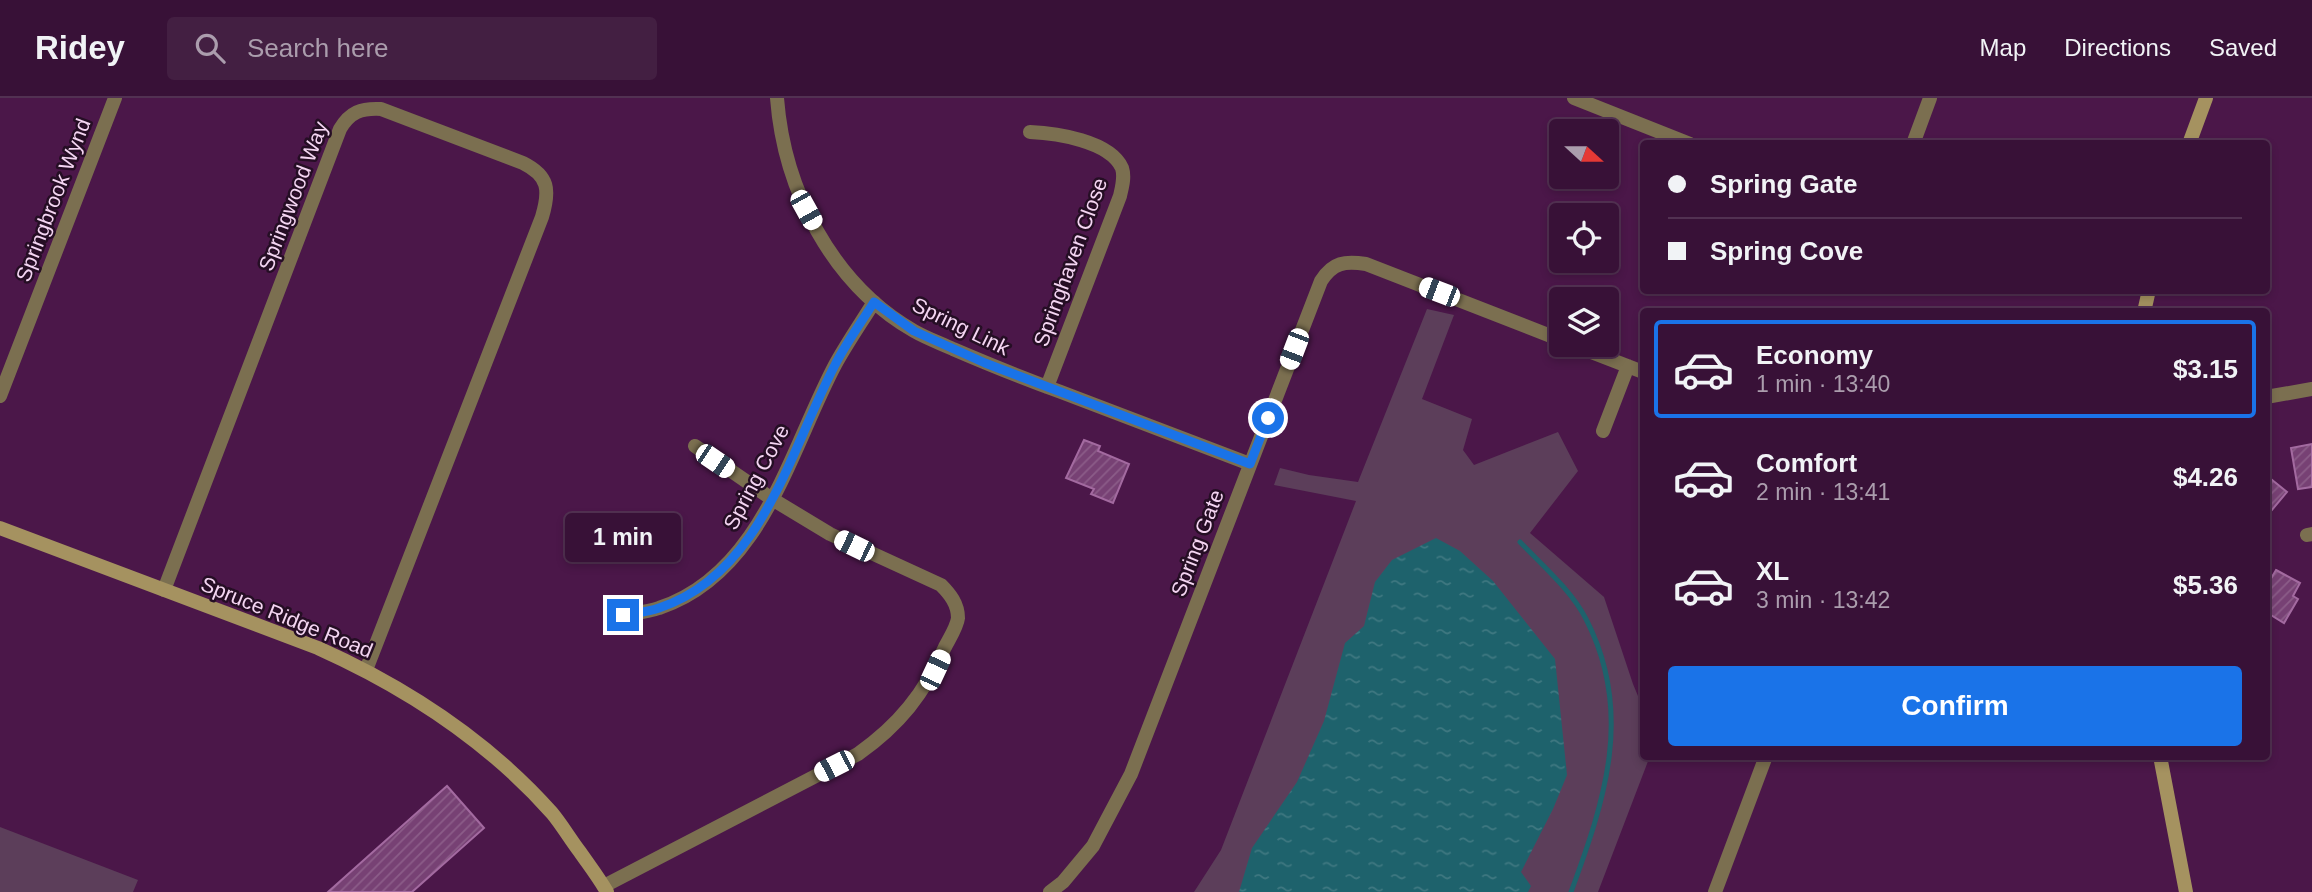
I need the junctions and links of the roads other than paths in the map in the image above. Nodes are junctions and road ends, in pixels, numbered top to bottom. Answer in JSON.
{"nodes":[{"id":1,"x":116,"y":98,"type":"edge"},
{"id":2,"x":777,"y":98,"type":"edge"},
{"id":3,"x":1574,"y":98,"type":"edge"},
{"id":4,"x":1930,"y":98,"type":"edge"},
{"id":5,"x":2206,"y":98,"type":"edge"},
{"id":6,"x":1030,"y":132,"type":"dead end"},
{"id":7,"x":1680,"y":140,"type":"edge"},
{"id":8,"x":1914,"y":140,"type":"edge"},
{"id":9,"x":2190,"y":140,"type":"edge"},
{"id":10,"x":874,"y":302,"type":"junction"},
{"id":11,"x":1549,"y":335,"type":"edge"},
{"id":12,"x":1604,"y":357,"type":"edge"},
{"id":13,"x":1628,"y":366,"type":"junction"},
{"id":14,"x":1640,"y":371,"type":"edge"},
{"id":15,"x":1047,"y":387,"type":"junction"},
{"id":16,"x":2312,"y":389,"type":"edge"},
{"id":17,"x":0,"y":396,"type":"edge"},
{"id":18,"x":2270,"y":396,"type":"edge"},
{"id":19,"x":1603,"y":431,"type":"dead end"},
{"id":20,"x":695,"y":446,"type":"dead end"},
{"id":21,"x":1250,"y":464,"type":"junction"},
{"id":22,"x":772,"y":499,"type":"junction"},
{"id":23,"x":0,"y":528,"type":"edge"},
{"id":24,"x":164,"y":590,"type":"junction"},
{"id":25,"x":623,"y":615,"type":"dead end"},
{"id":26,"x":366,"y":670,"type":"junction"},
{"id":27,"x":1764,"y":760,"type":"edge"},
{"id":28,"x":2161,"y":760,"type":"edge"},
{"id":29,"x":605,"y":889,"type":"edge"},
{"id":30,"x":1050,"y":892,"type":"edge"},
{"id":31,"x":1715,"y":892,"type":"edge"},
{"id":32,"x":2186,"y":892,"type":"edge"}],
"edges":[{"from":1,"to":17,"type":"street","name":"Springbrook Wynd"},
{"from":2,"to":10,"type":"street","name":"Spring Link"},
{"from":3,"to":7,"type":"street"},
{"from":4,"to":8,"type":"street"},
{"from":5,"to":9,"type":"street"},
{"from":6,"to":15,"type":"street","name":"Springhaven Close"},
{"from":10,"to":15,"type":"street","name":"Spring Link"},
{"from":10,"to":22,"type":"street","name":"Spring Cove"},
{"from":11,"to":21,"type":"street","name":"Spring Gate"},
{"from":12,"to":13,"type":"street"},
{"from":13,"to":14,"type":"street"},
{"from":13,"to":19,"type":"street"},
{"from":15,"to":21,"type":"street","name":"Spring Link"},
{"from":16,"to":18,"type":"street"},
{"from":20,"to":22,"type":"street"},
{"from":21,"to":30,"type":"street","name":"Spring Gate"},
{"from":22,"to":25,"type":"street","name":"Spring Cove"},
{"from":22,"to":29,"type":"street"},
{"from":23,"to":24,"type":"street","name":"Spruce Ridge Road"},
{"from":24,"to":26,"type":"street","name":"Spruce Ridge Road"},
{"from":24,"to":26,"type":"street","name":"Springwood Way"},
{"from":26,"to":29,"type":"street","name":"Spruce Ridge Road"},
{"from":27,"to":31,"type":"street"},
{"from":28,"to":32,"type":"street"}]}
